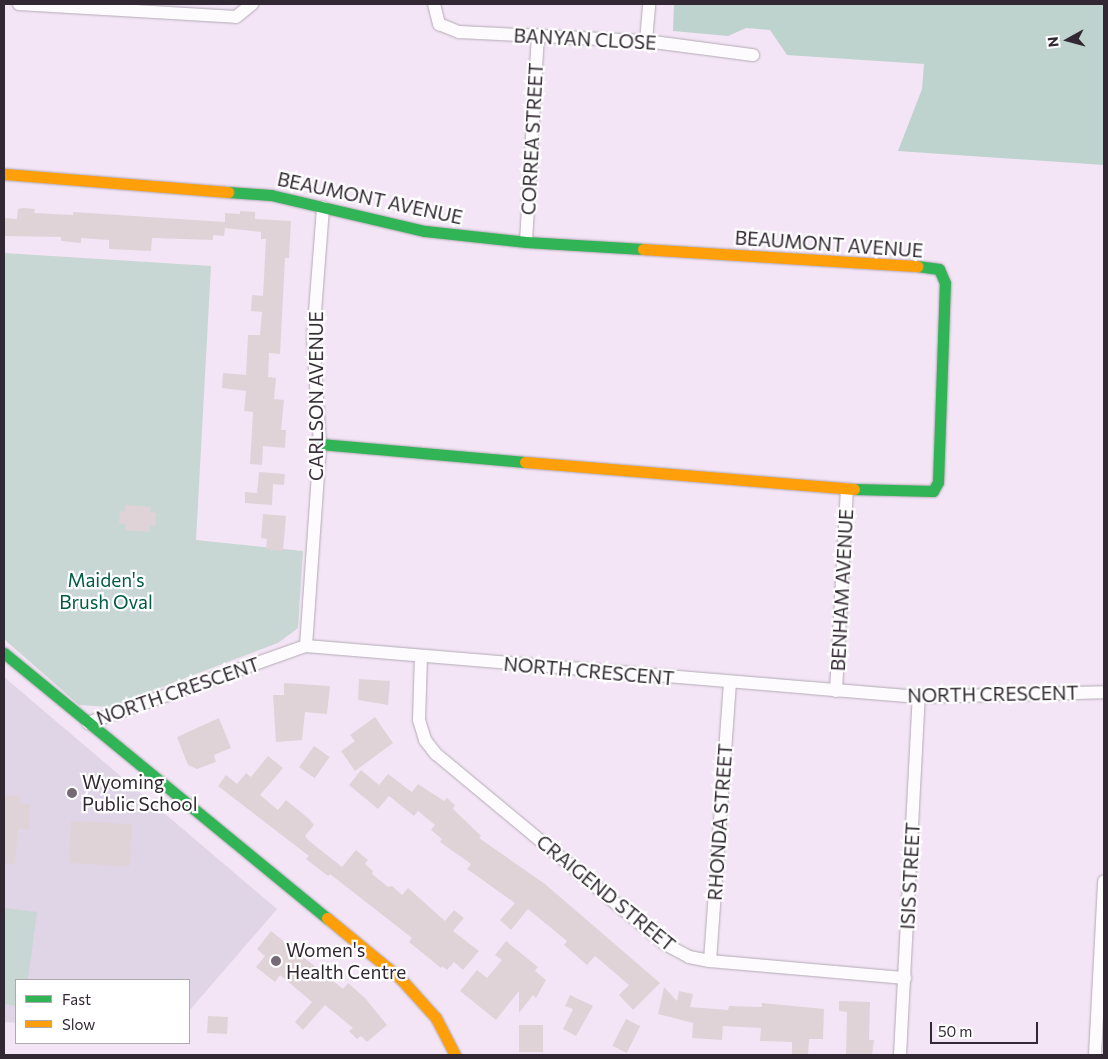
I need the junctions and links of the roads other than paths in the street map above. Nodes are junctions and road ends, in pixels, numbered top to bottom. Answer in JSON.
{"nodes":[{"id":1,"x":18,"y":4,"type":"edge"},
{"id":2,"x":252,"y":4,"type":"edge"},
{"id":3,"x":434,"y":4,"type":"edge"},
{"id":4,"x":649,"y":4,"type":"edge"},
{"id":5,"x":538,"y":35,"type":"junction"},
{"id":6,"x":646,"y":41,"type":"junction"},
{"id":7,"x":752,"y":55,"type":"dead end"},
{"id":8,"x":4,"y":174,"type":"edge"},
{"id":9,"x":323,"y":207,"type":"junction"},
{"id":10,"x":526,"y":242,"type":"junction"},
{"id":11,"x":320,"y":444,"type":"junction"},
{"id":12,"x":847,"y":489,"type":"junction"},
{"id":13,"x":306,"y":646,"type":"junction"},
{"id":14,"x":4,"y":653,"type":"edge"},
{"id":15,"x":421,"y":656,"type":"junction"},
{"id":16,"x":730,"y":683,"type":"junction"},
{"id":17,"x":836,"y":691,"type":"junction"},
{"id":18,"x":1104,"y":692,"type":"edge"},
{"id":19,"x":919,"y":697,"type":"junction"},
{"id":20,"x":88,"y":722,"type":"junction"},
{"id":21,"x":1104,"y":881,"type":"edge"},
{"id":22,"x":1104,"y":897,"type":"edge"},
{"id":23,"x":710,"y":962,"type":"junction"},
{"id":24,"x":904,"y":978,"type":"junction"},
{"id":25,"x":455,"y":1055,"type":"edge"},
{"id":26,"x":900,"y":1055,"type":"edge"},
{"id":27,"x":1095,"y":1055,"type":"edge"}],
"edges":[{"from":1,"to":2,"type":"street"},
{"from":3,"to":5,"type":"street","name":"BANYAN CLOSE"},
{"from":4,"to":6,"type":"street"},
{"from":5,"to":6,"type":"street","name":"BANYAN CLOSE"},
{"from":5,"to":10,"type":"street","name":"CORREA STREET"},
{"from":6,"to":7,"type":"street","name":"BANYAN CLOSE"},
{"from":8,"to":9,"type":"street","name":"BEAUMONT AVENUE"},
{"from":9,"to":10,"type":"street","name":"BEAUMONT AVENUE"},
{"from":9,"to":11,"type":"street","name":"CARLSON AVENUE"},
{"from":10,"to":12,"type":"street","name":"BEAUMONT AVENUE"},
{"from":11,"to":12,"type":"street","name":"BEAUMONT AVENUE"},
{"from":11,"to":13,"type":"street","name":"CARLSON AVENUE"},
{"from":12,"to":17,"type":"street","name":"BENHAM AVENUE"},
{"from":13,"to":15,"type":"street","name":"NORTH CRESCENT"},
{"from":13,"to":20,"type":"street","name":"NORTH CRESCENT"},
{"from":14,"to":20,"type":"street"},
{"from":15,"to":16,"type":"street","name":"NORTH CRESCENT"},
{"from":15,"to":23,"type":"street","name":"CRAIGEND STREET"},
{"from":16,"to":17,"type":"street","name":"NORTH CRESCENT"},
{"from":16,"to":23,"type":"street","name":"RHONDA STREET"},
{"from":17,"to":19,"type":"street","name":"NORTH CRESCENT"},
{"from":18,"to":19,"type":"street","name":"NORTH CRESCENT"},
{"from":19,"to":24,"type":"street","name":"ISIS STREET"},
{"from":20,"to":25,"type":"street"},
{"from":21,"to":22,"type":"street"},
{"from":22,"to":27,"type":"street"},
{"from":23,"to":24,"type":"street","name":"CRAIGEND STREET"},
{"from":24,"to":26,"type":"street","name":"ISIS STREET"}]}
